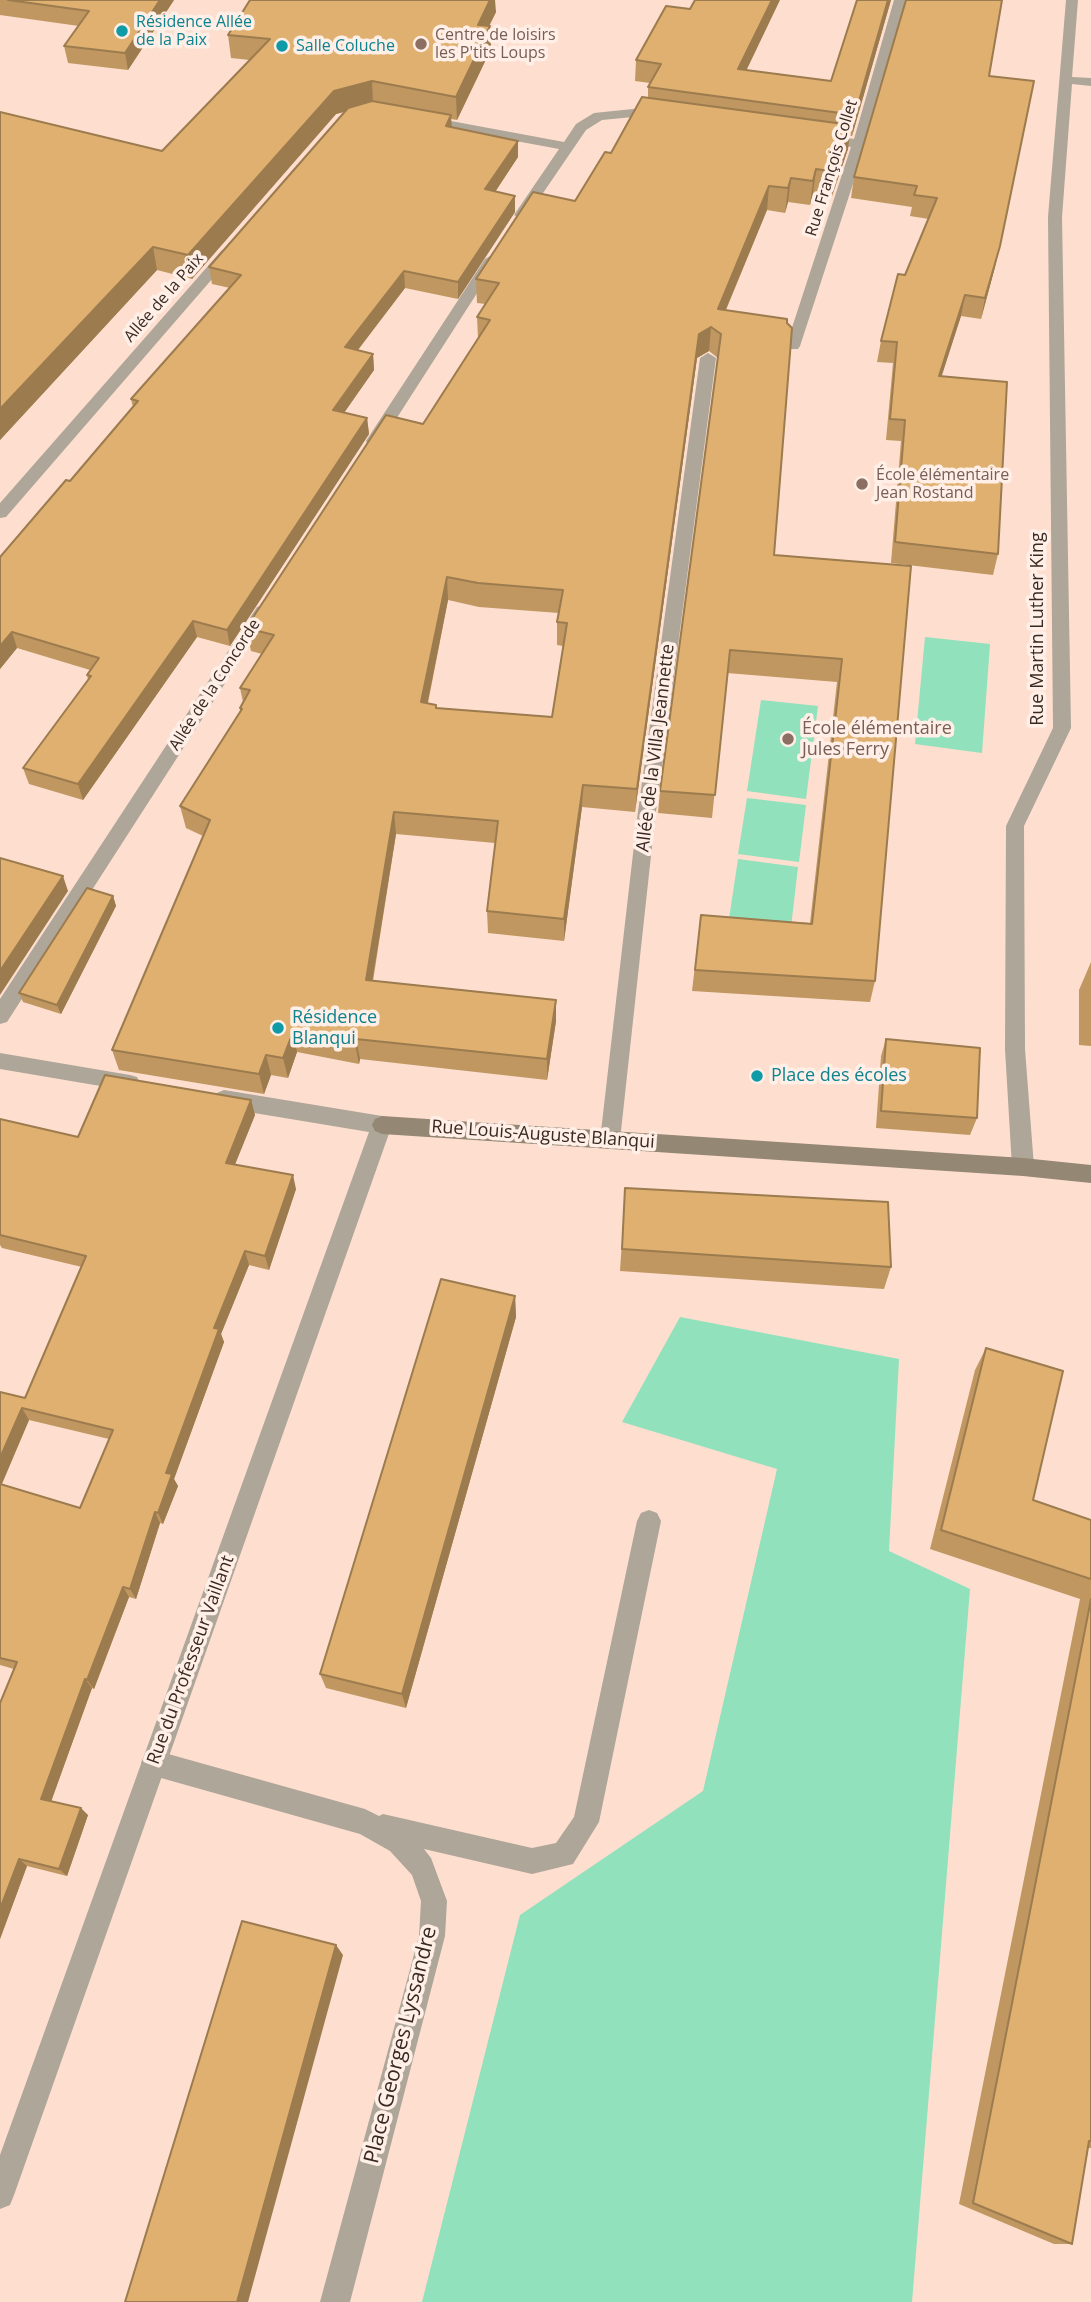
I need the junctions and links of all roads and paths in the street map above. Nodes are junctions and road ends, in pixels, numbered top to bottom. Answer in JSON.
{"nodes":[{"id":1,"x":900,"y":0,"type":"edge"},
{"id":2,"x":1072,"y":0,"type":"edge"},
{"id":3,"x":1066,"y":80,"type":"junction"},
{"id":4,"x":1091,"y":82,"type":"edge"},
{"id":5,"x":411,"y":118,"type":"edge"},
{"id":6,"x":673,"y":118,"type":"edge"},
{"id":7,"x":806,"y":136,"type":"edge"},
{"id":8,"x":859,"y":144,"type":"junction"},
{"id":9,"x":566,"y":146,"type":"junction"},
{"id":10,"x":513,"y":227,"type":"edge"},
{"id":11,"x":234,"y":244,"type":"edge"},
{"id":12,"x":498,"y":250,"type":"edge"},
{"id":13,"x":793,"y":346,"type":"edge"},
{"id":14,"x":708,"y":358,"type":"edge"},
{"id":15,"x":362,"y":459,"type":"edge"},
{"id":16,"x":0,"y":513,"type":"edge"},
{"id":17,"x":272,"y":598,"type":"edge"},
{"id":18,"x":0,"y":1016,"type":"edge"},
{"id":19,"x":0,"y":1061,"type":"edge"},
{"id":20,"x":145,"y":1085,"type":"edge"},
{"id":21,"x":211,"y":1096,"type":"edge"},
{"id":22,"x":382,"y":1125,"type":"junction"},
{"id":23,"x":610,"y":1140,"type":"junction"},
{"id":24,"x":1023,"y":1167,"type":"junction"},
{"id":25,"x":1091,"y":1174,"type":"edge"},
{"id":26,"x":649,"y":1521,"type":"dead end"},
{"id":27,"x":154,"y":1763,"type":"junction"},
{"id":28,"x":365,"y":1822,"type":"junction"},
{"id":29,"x":0,"y":2195,"type":"edge"},
{"id":30,"x":335,"y":2302,"type":"edge"}],
"edges":[{"from":1,"to":8,"type":"street","name":"Rue François Collet"},
{"from":2,"to":3,"type":"street","name":"Rue Martin Luther King"},
{"from":3,"to":4,"type":"street"},
{"from":3,"to":24,"type":"street","name":"Rue Martin Luther King"},
{"from":5,"to":9,"type":"street"},
{"from":6,"to":9,"type":"street"},
{"from":7,"to":8,"type":"street"},
{"from":8,"to":13,"type":"street","name":"Rue François Collet"},
{"from":9,"to":10,"type":"street"},
{"from":11,"to":16,"type":"street","name":"Allée de la Paix"},
{"from":12,"to":15,"type":"street"},
{"from":14,"to":23,"type":"street","name":"Allée de la Villa Jeannette"},
{"from":17,"to":18,"type":"street","name":"Allée de la Concorde"},
{"from":19,"to":20,"type":"street"},
{"from":21,"to":22,"type":"street","name":"Rue Louis-Auguste Blanqui"},
{"from":22,"to":23,"type":"street","name":"Rue Louis-Auguste Blanqui"},
{"from":22,"to":27,"type":"street","name":"Rue du Professeur Vaillant"},
{"from":23,"to":24,"type":"street","name":"Rue Louis-Auguste Blanqui"},
{"from":24,"to":25,"type":"street","name":"Rue Louis-Auguste Blanqui"},
{"from":26,"to":28,"type":"street"},
{"from":27,"to":28,"type":"street","name":"Place Georges Lyssandre"},
{"from":27,"to":29,"type":"street","name":"Rue du Professeur Vaillant"},
{"from":28,"to":30,"type":"street","name":"Place Georges Lyssandre"}]}
